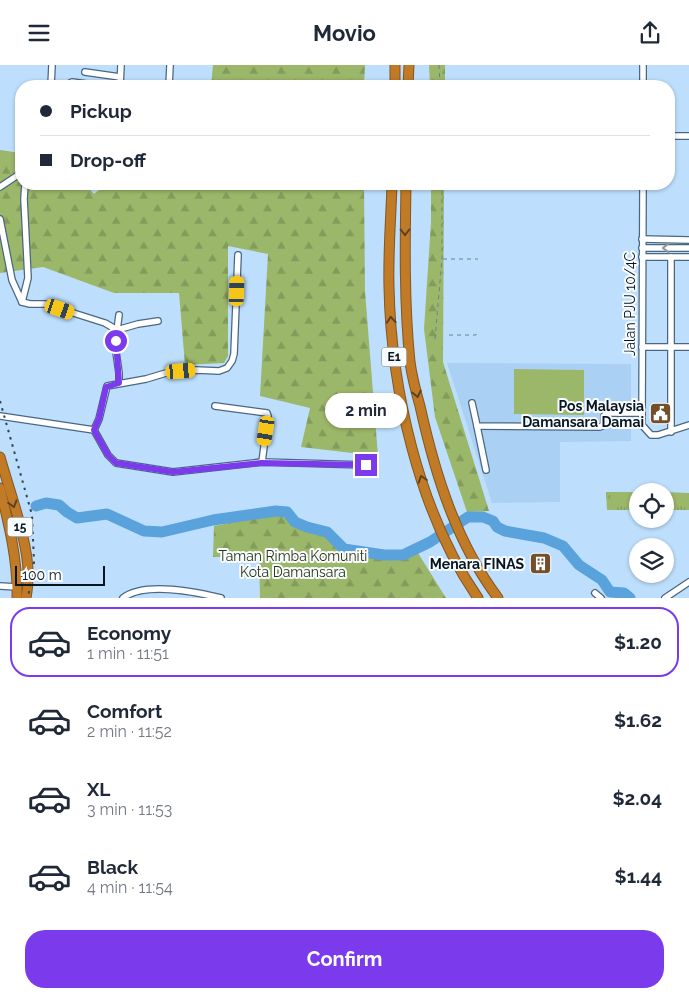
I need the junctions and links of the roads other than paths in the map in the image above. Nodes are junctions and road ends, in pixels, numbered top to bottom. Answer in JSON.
{"nodes":[{"id":1,"x":52,"y":65,"type":"edge"},
{"id":2,"x":121,"y":65,"type":"edge"},
{"id":3,"x":170,"y":65,"type":"edge"},
{"id":4,"x":395,"y":65,"type":"edge"},
{"id":5,"x":408,"y":65,"type":"edge"},
{"id":6,"x":643,"y":65,"type":"edge"},
{"id":7,"x":85,"y":72,"type":"dead end"},
{"id":8,"x":120,"y":77,"type":"joint"},
{"id":9,"x":51,"y":80,"type":"edge"},
{"id":10,"x":169,"y":80,"type":"edge"},
{"id":11,"x":394,"y":80,"type":"edge"},
{"id":12,"x":408,"y":80,"type":"edge"},
{"id":13,"x":643,"y":80,"type":"edge"},
{"id":14,"x":675,"y":136,"type":"edge"},
{"id":15,"x":689,"y":136,"type":"edge"},
{"id":16,"x":15,"y":177,"type":"edge"},
{"id":17,"x":0,"y":187,"type":"edge"},
{"id":18,"x":25,"y":190,"type":"edge"},
{"id":19,"x":392,"y":190,"type":"edge"},
{"id":20,"x":406,"y":190,"type":"edge"},
{"id":21,"x":643,"y":190,"type":"edge"},
{"id":22,"x":0,"y":219,"type":"edge"},
{"id":23,"x":642,"y":239,"type":"junction"},
{"id":24,"x":689,"y":240,"type":"edge"},
{"id":25,"x":642,"y":248,"type":"junction"},
{"id":26,"x":689,"y":248,"type":"edge"},
{"id":27,"x":238,"y":255,"type":"dead end"},
{"id":28,"x":642,"y":257,"type":"junction"},
{"id":29,"x":671,"y":257,"type":"junction"},
{"id":30,"x":689,"y":257,"type":"edge"},
{"id":31,"x":22,"y":302,"type":"junction"},
{"id":32,"x":119,"y":315,"type":"dead end"},
{"id":33,"x":158,"y":321,"type":"dead end"},
{"id":34,"x":117,"y":330,"type":"junction"},
{"id":35,"x":642,"y":347,"type":"junction"},
{"id":36,"x":671,"y":347,"type":"junction"},
{"id":37,"x":689,"y":347,"type":"edge"},
{"id":38,"x":119,"y":383,"type":"junction"},
{"id":39,"x":472,"y":403,"type":"dead end"},
{"id":40,"x":215,"y":406,"type":"dead end"},
{"id":41,"x":642,"y":413,"type":"junction"},
{"id":42,"x":0,"y":416,"type":"edge"},
{"id":43,"x":689,"y":425,"type":"edge"},
{"id":44,"x":477,"y":426,"type":"junction"},
{"id":45,"x":94,"y":430,"type":"junction"},
{"id":46,"x":671,"y":432,"type":"junction"},
{"id":47,"x":0,"y":457,"type":"edge"},
{"id":48,"x":262,"y":463,"type":"junction"},
{"id":49,"x":366,"y":465,"type":"dead end"},
{"id":50,"x":486,"y":470,"type":"dead end"},
{"id":51,"x":0,"y":489,"type":"edge"},
{"id":52,"x":689,"y":582,"type":"edge"},
{"id":53,"x":0,"y":586,"type":"edge"},
{"id":54,"x":17,"y":587,"type":"junction"},
{"id":55,"x":595,"y":593,"type":"dead end"},
{"id":56,"x":16,"y":598,"type":"edge"},
{"id":57,"x":26,"y":598,"type":"edge"},
{"id":58,"x":123,"y":598,"type":"edge"},
{"id":59,"x":221,"y":598,"type":"edge"},
{"id":60,"x":478,"y":598,"type":"edge"},
{"id":61,"x":498,"y":598,"type":"edge"},
{"id":62,"x":601,"y":598,"type":"edge"},
{"id":63,"x":665,"y":598,"type":"edge"}],
"edges":[{"from":1,"to":9,"type":"street"},
{"from":2,"to":8,"type":"street"},
{"from":3,"to":10,"type":"street"},
{"from":4,"to":11,"type":"highway"},
{"from":5,"to":12,"type":"highway"},
{"from":6,"to":13,"type":"street"},
{"from":7,"to":8,"type":"street"},
{"from":14,"to":15,"type":"street"},
{"from":16,"to":17,"type":"street"},
{"from":18,"to":31,"type":"street"},
{"from":60,"to":19,"type":"highway","number":"E1","one_way":true},
{"from":20,"to":61,"type":"highway","number":"E1","one_way":true},
{"from":21,"to":23,"type":"street","name":"Jalan PJU 10/4C"},
{"from":22,"to":31,"type":"street"},
{"from":23,"to":24,"type":"street"},
{"from":23,"to":25,"type":"street","name":"Jalan PJU 10/4C"},
{"from":26,"to":25,"type":"street","one_way":true},
{"from":25,"to":28,"type":"street","name":"Jalan PJU 10/4C"},
{"from":27,"to":38,"type":"street"},
{"from":28,"to":29,"type":"street"},
{"from":28,"to":35,"type":"street","name":"Jalan PJU 10/4C"},
{"from":29,"to":30,"type":"street"},
{"from":29,"to":36,"type":"street"},
{"from":31,"to":34,"type":"street"},
{"from":32,"to":34,"type":"street"},
{"from":33,"to":34,"type":"street"},
{"from":34,"to":38,"type":"street"},
{"from":35,"to":36,"type":"street"},
{"from":35,"to":41,"type":"street","name":"Jalan PJU 10/4C"},
{"from":36,"to":37,"type":"street"},
{"from":36,"to":46,"type":"street"},
{"from":38,"to":45,"type":"street"},
{"from":39,"to":44,"type":"street"},
{"from":40,"to":48,"type":"street"},
{"from":41,"to":44,"type":"street"},
{"from":41,"to":46,"type":"street","name":"Jalan PJU 10/4C"},
{"from":42,"to":45,"type":"street"},
{"from":43,"to":46,"type":"street"},
{"from":44,"to":50,"type":"street"},
{"from":45,"to":48,"type":"street"},
{"from":47,"to":57,"type":"highway","number":"15","one_way":true},
{"from":48,"to":49,"type":"street"},
{"from":51,"to":54,"type":"highway","number":"15"},
{"from":52,"to":63,"type":"street"},
{"from":53,"to":54,"type":"street"},
{"from":54,"to":56,"type":"highway","number":"15"},
{"from":55,"to":62,"type":"street"},
{"from":58,"to":59,"type":"street"}]}
